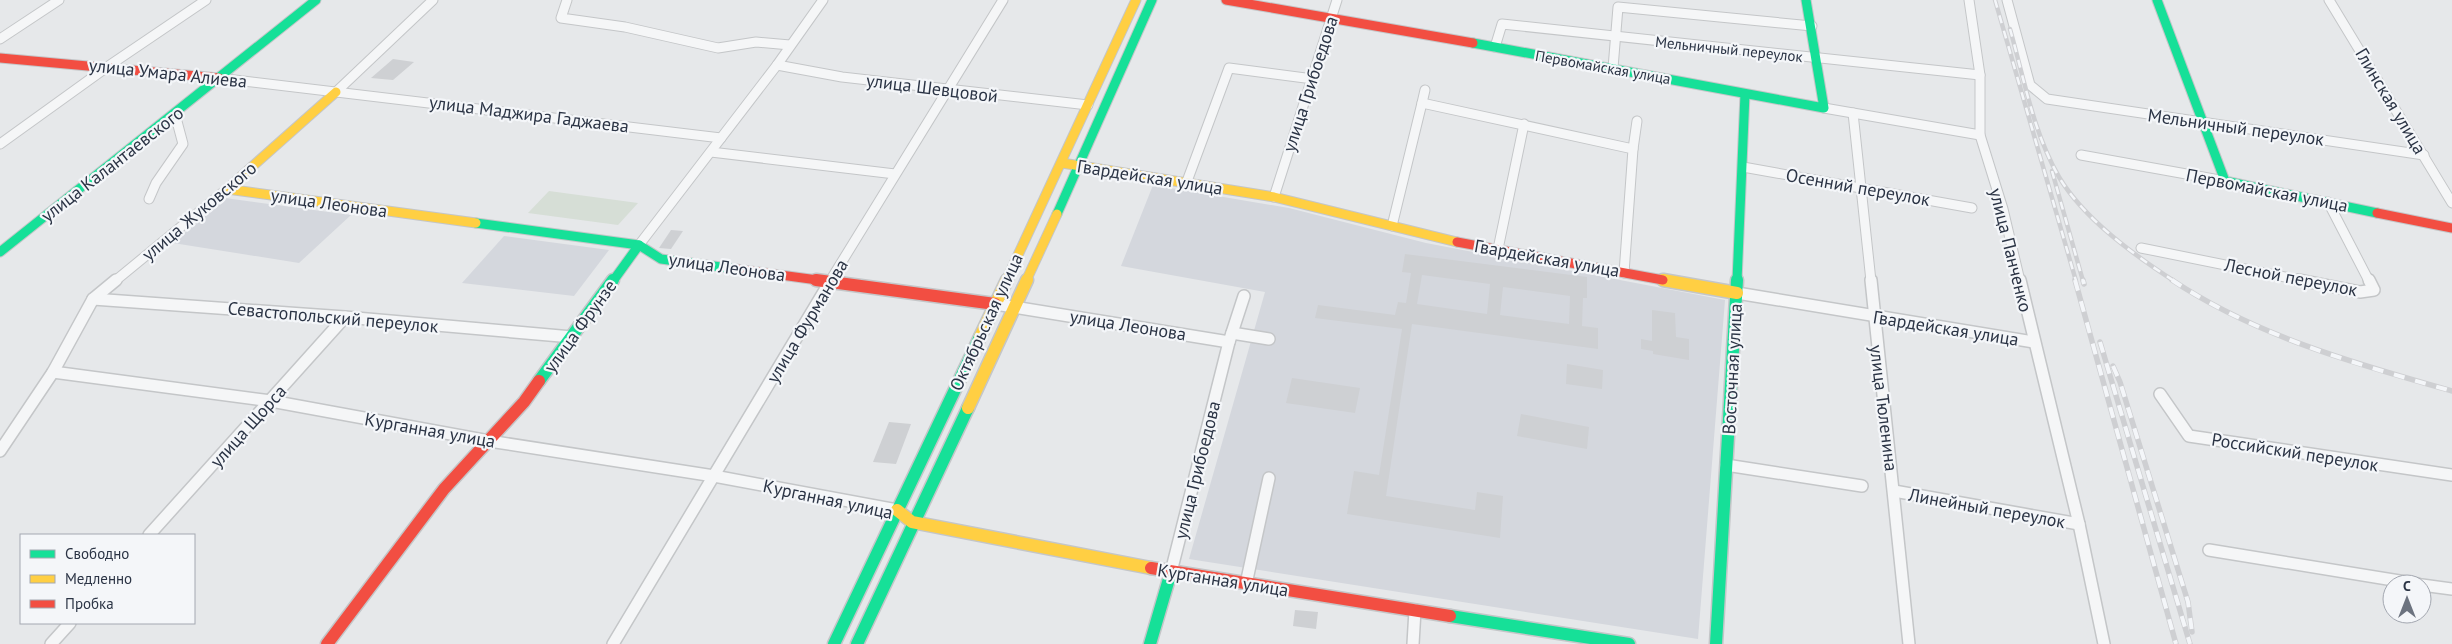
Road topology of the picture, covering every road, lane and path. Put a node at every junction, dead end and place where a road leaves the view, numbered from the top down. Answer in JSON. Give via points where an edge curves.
{"nodes":[{"id":1,"x":59,"y":0,"type":"edge"},
{"id":2,"x":206,"y":0,"type":"edge"},
{"id":3,"x":316,"y":0,"type":"edge"},
{"id":4,"x":433,"y":0,"type":"edge"},
{"id":5,"x":568,"y":0,"type":"edge"},
{"id":6,"x":823,"y":0,"type":"edge"},
{"id":7,"x":1003,"y":0,"type":"edge"},
{"id":8,"x":1136,"y":0,"type":"edge"},
{"id":9,"x":1152,"y":0,"type":"edge"},
{"id":10,"x":1226,"y":0,"type":"edge"},
{"id":11,"x":1337,"y":0,"type":"edge"},
{"id":12,"x":1806,"y":0,"type":"edge"},
{"id":13,"x":1969,"y":0,"type":"edge"},
{"id":14,"x":2007,"y":0,"type":"edge"},
{"id":15,"x":2157,"y":0,"type":"edge"},
{"id":16,"x":2329,"y":0,"type":"edge"},
{"id":17,"x":1331,"y":18,"type":"junction"},
{"id":18,"x":1812,"y":26,"type":"junction"},
{"id":19,"x":1616,"y":36,"type":"junction"},
{"id":20,"x":0,"y":39,"type":"edge"},
{"id":21,"x":790,"y":45,"type":"junction"},
{"id":22,"x":1495,"y":47,"type":"junction"},
{"id":23,"x":0,"y":58,"type":"edge"},
{"id":24,"x":1817,"y":58,"type":"junction"},
{"id":25,"x":777,"y":65,"type":"junction"},
{"id":26,"x":107,"y":66,"type":"junction"},
{"id":27,"x":1613,"y":68,"type":"junction"},
{"id":28,"x":1980,"y":75,"type":"junction"},
{"id":29,"x":219,"y":78,"type":"junction"},
{"id":30,"x":1313,"y":79,"type":"junction"},
{"id":31,"x":946,"y":89,"type":"junction"},
{"id":32,"x":1425,"y":90,"type":"dead end"},
{"id":33,"x":336,"y":92,"type":"junction"},
{"id":34,"x":1745,"y":94,"type":"junction"},
{"id":35,"x":1422,"y":103,"type":"junction"},
{"id":36,"x":1088,"y":105,"type":"junction"},
{"id":37,"x":1824,"y":108,"type":"junction"},
{"id":38,"x":1853,"y":113,"type":"junction"},
{"id":39,"x":175,"y":114,"type":"junction"},
{"id":40,"x":1637,"y":121,"type":"dead end"},
{"id":41,"x":2203,"y":122,"type":"junction"},
{"id":42,"x":1524,"y":124,"type":"junction"},
{"id":43,"x":1980,"y":135,"type":"junction"},
{"id":44,"x":721,"y":138,"type":"junction"},
{"id":45,"x":0,"y":144,"type":"edge"},
{"id":46,"x":1633,"y":149,"type":"junction"},
{"id":47,"x":711,"y":152,"type":"junction"},
{"id":48,"x":2081,"y":155,"type":"dead end"},
{"id":49,"x":2424,"y":155,"type":"junction"},
{"id":50,"x":1062,"y":164,"type":"junction"},
{"id":51,"x":1079,"y":166,"type":"junction"},
{"id":52,"x":1743,"y":167,"type":"junction"},
{"id":53,"x":895,"y":174,"type":"junction"},
{"id":54,"x":2225,"y":181,"type":"junction"},
{"id":55,"x":1186,"y":184,"type":"junction"},
{"id":56,"x":1862,"y":187,"type":"junction"},
{"id":57,"x":227,"y":189,"type":"junction"},
{"id":58,"x":1274,"y":196,"type":"junction"},
{"id":59,"x":149,"y":199,"type":"dead end"},
{"id":60,"x":2328,"y":202,"type":"junction"},
{"id":61,"x":2452,"y":204,"type":"edge"},
{"id":62,"x":1972,"y":208,"type":"dead end"},
{"id":63,"x":1392,"y":226,"type":"junction"},
{"id":64,"x":2452,"y":228,"type":"edge"},
{"id":65,"x":639,"y":245,"type":"junction"},
{"id":66,"x":2141,"y":248,"type":"dead end"},
{"id":67,"x":1498,"y":249,"type":"junction"},
{"id":68,"x":0,"y":252,"type":"edge"},
{"id":69,"x":1624,"y":273,"type":"junction"},
{"id":70,"x":830,"y":281,"type":"junction"},
{"id":71,"x":1737,"y":293,"type":"junction"},
{"id":72,"x":1244,"y":296,"type":"dead end"},
{"id":73,"x":93,"y":299,"type":"junction"},
{"id":74,"x":995,"y":304,"type":"junction"},
{"id":75,"x":1014,"y":307,"type":"junction"},
{"id":76,"x":345,"y":317,"type":"junction"},
{"id":77,"x":1873,"y":317,"type":"junction"},
{"id":78,"x":572,"y":337,"type":"junction"},
{"id":79,"x":1231,"y":337,"type":"junction"},
{"id":80,"x":1268,"y":339,"type":"dead end"},
{"id":81,"x":2034,"y":342,"type":"junction"},
{"id":82,"x":53,"y":372,"type":"junction"},
{"id":83,"x":2160,"y":394,"type":"dead end"},
{"id":84,"x":271,"y":401,"type":"junction"},
{"id":85,"x":489,"y":441,"type":"junction"},
{"id":86,"x":0,"y":451,"type":"edge"},
{"id":87,"x":1726,"y":465,"type":"junction"},
{"id":88,"x":714,"y":476,"type":"junction"},
{"id":89,"x":2452,"y":476,"type":"edge"},
{"id":90,"x":1269,"y":478,"type":"dead end"},
{"id":91,"x":1862,"y":486,"type":"dead end"},
{"id":92,"x":1894,"y":491,"type":"junction"},
{"id":93,"x":897,"y":510,"type":"junction"},
{"id":94,"x":912,"y":522,"type":"junction"},
{"id":95,"x":2078,"y":524,"type":"junction"},
{"id":96,"x":150,"y":534,"type":"edge"},
{"id":97,"x":2209,"y":550,"type":"dead end"},
{"id":98,"x":1171,"y":572,"type":"junction"},
{"id":99,"x":2382,"y":578,"type":"edge"},
{"id":100,"x":1246,"y":584,"type":"junction"},
{"id":101,"x":2432,"y":586,"type":"edge"},
{"id":102,"x":2452,"y":589,"type":"edge"},
{"id":103,"x":1415,"y":610,"type":"junction"},
{"id":104,"x":69,"y":624,"type":"edge"},
{"id":105,"x":51,"y":644,"type":"edge"},
{"id":106,"x":327,"y":644,"type":"edge"},
{"id":107,"x":613,"y":644,"type":"edge"},
{"id":108,"x":834,"y":644,"type":"edge"},
{"id":109,"x":857,"y":644,"type":"edge"},
{"id":110,"x":1150,"y":644,"type":"edge"},
{"id":111,"x":1412,"y":644,"type":"edge"},
{"id":112,"x":1629,"y":644,"type":"edge"},
{"id":113,"x":1716,"y":644,"type":"edge"},
{"id":114,"x":1909,"y":644,"type":"edge"},
{"id":115,"x":2104,"y":644,"type":"edge"}],
"edges":[{"from":1,"to":20,"type":"street"},
{"from":2,"to":26,"type":"street"},
{"from":3,"to":29,"type":"street","name":"улица Калантаевского"},
{"from":4,"to":33,"type":"street","name":"улица Жуковского"},
{"from":5,"to":21,"type":"street","via":[[562,18],[574,21],[625,27],[718,48],[756,42]]},
{"from":6,"to":21,"type":"street","name":"улица Фрунзе"},
{"from":7,"to":31,"type":"street","name":"улица Фурманова"},
{"from":8,"to":36,"type":"street","name":"Октябрьская улица"},
{"from":9,"to":51,"type":"street","name":"Октябрьская улица"},
{"from":10,"to":17,"type":"street","name":"Первомайская улица"},
{"from":11,"to":17,"type":"street","name":"улица Грибоедова"},
{"from":12,"to":18,"type":"street"},
{"from":13,"to":28,"type":"street","name":"улица Панченко"},
{"from":14,"to":41,"type":"street","name":"Мельничный переулок","via":[[2030,85],[2039,94],[2048,99]]},
{"from":15,"to":41,"type":"street"},
{"from":16,"to":49,"type":"street","name":"Глинская улица"},
{"from":17,"to":22,"type":"street","name":"Первомайская улица"},
{"from":17,"to":30,"type":"street","name":"улица Грибоедова"},
{"from":18,"to":19,"type":"street","via":[[1618,7]]},
{"from":18,"to":24,"type":"street"},
{"from":19,"to":22,"type":"street","name":"Мельничный переулок","via":[[1502,24]]},
{"from":19,"to":24,"type":"street","name":"Мельничный переулок"},
{"from":19,"to":27,"type":"street"},
{"from":21,"to":25,"type":"street","name":"улица Фрунзе"},
{"from":22,"to":27,"type":"street","name":"Первомайская улица"},
{"from":23,"to":26,"type":"street","name":"улица Умара Алиева"},
{"from":24,"to":28,"type":"street","name":"Мельничный переулок"},
{"from":24,"to":37,"type":"street"},
{"from":25,"to":31,"type":"street","name":"улица Шевцовой","via":[[842,77]]},
{"from":25,"to":44,"type":"street","name":"улица Фрунзе"},
{"from":26,"to":29,"type":"street","name":"улица Умара Алиева"},
{"from":26,"to":45,"type":"street"},
{"from":27,"to":34,"type":"street","name":"Первомайская улица"},
{"from":28,"to":43,"type":"street","name":"улица Панченко"},
{"from":29,"to":33,"type":"street","name":"улица Умара Алиева"},
{"from":29,"to":39,"type":"street","name":"улица Калантаевского"},
{"from":30,"to":55,"type":"street","via":[[1229,68]]},
{"from":30,"to":58,"type":"street","name":"улица Грибоедова"},
{"from":31,"to":36,"type":"street","name":"улица Шевцовой"},
{"from":31,"to":53,"type":"street","name":"улица Фурманова"},
{"from":32,"to":35,"type":"street"},
{"from":33,"to":44,"type":"street","name":"улица Маджира Гаджаева"},
{"from":33,"to":57,"type":"street","name":"улица Жуковского"},
{"from":34,"to":37,"type":"street","name":"Первомайская улица"},
{"from":34,"to":52,"type":"street","name":"Восточная улица"},
{"from":35,"to":42,"type":"street"},
{"from":35,"to":63,"type":"street"},
{"from":36,"to":50,"type":"street","name":"Октябрьская улица"},
{"from":37,"to":38,"type":"street","name":"Первомайская улица"},
{"from":38,"to":43,"type":"street","name":"Первомайская улица"},
{"from":38,"to":56,"type":"street","name":"улица Тюленина"},
{"from":39,"to":59,"type":"street","via":[[183,144]]},
{"from":39,"to":68,"type":"street","name":"улица Калантаевского"},
{"from":40,"to":46,"type":"street"},
{"from":41,"to":49,"type":"street","name":"Мельничный переулок"},
{"from":41,"to":54,"type":"street"},
{"from":42,"to":46,"type":"street"},
{"from":42,"to":67,"type":"street"},
{"from":43,"to":81,"type":"street","name":"улица Панченко"},
{"from":44,"to":47,"type":"street","name":"улица Фрунзе"},
{"from":46,"to":69,"type":"street"},
{"from":47,"to":53,"type":"street"},
{"from":47,"to":65,"type":"street","name":"улица Фрунзе"},
{"from":48,"to":54,"type":"street","name":"Первомайская улица"},
{"from":49,"to":61,"type":"street","name":"Глинская улица"},
{"from":50,"to":51,"type":"street","name":"Гвардейская улица"},
{"from":50,"to":74,"type":"street","name":"Октябрьская улица"},
{"from":51,"to":55,"type":"street","name":"Гвардейская улица"},
{"from":51,"to":75,"type":"street","name":"Октябрьская улица"},
{"from":52,"to":56,"type":"street","name":"Осенний переулок"},
{"from":52,"to":71,"type":"street","name":"Восточная улица"},
{"from":53,"to":70,"type":"street","name":"улица Фурманова"},
{"from":54,"to":60,"type":"street","name":"Первомайская улица"},
{"from":55,"to":58,"type":"street","name":"Гвардейская улица"},
{"from":56,"to":62,"type":"street","name":"Осенний переулок"},
{"from":56,"to":77,"type":"street","name":"улица Тюленина"},
{"from":57,"to":65,"type":"street","name":"улица Леонова"},
{"from":57,"to":73,"type":"street","name":"улица Жуковского"},
{"from":58,"to":63,"type":"street","name":"Гвардейская улица"},
{"from":60,"to":64,"type":"street","name":"Первомайская улица"},
{"from":60,"to":66,"type":"street","name":"Лесной переулок","via":[[2374,290],[2360,292]]},
{"from":63,"to":67,"type":"street","name":"Гвардейская улица"},
{"from":65,"to":70,"type":"street","name":"улица Леонова","via":[[661,259]]},
{"from":65,"to":78,"type":"street","name":"улица Фрунзе"},
{"from":67,"to":69,"type":"street","name":"Гвардейская улица"},
{"from":69,"to":71,"type":"street","name":"Гвардейская улица"},
{"from":70,"to":74,"type":"street","name":"улица Леонова"},
{"from":70,"to":88,"type":"street","name":"улица Фурманова"},
{"from":71,"to":77,"type":"street","name":"Гвардейская улица"},
{"from":71,"to":87,"type":"street","name":"Восточная улица"},
{"from":72,"to":79,"type":"street","name":"улица Грибоедова"},
{"from":73,"to":76,"type":"street","name":"Севастопольский переулок"},
{"from":73,"to":82,"type":"street","name":"улица Жуковского"},
{"from":74,"to":75,"type":"street","name":"улица Леонова"},
{"from":74,"to":93,"type":"street","name":"Октябрьская улица"},
{"from":75,"to":79,"type":"street","name":"улица Леонова"},
{"from":75,"to":94,"type":"street","name":"Октябрьская улица"},
{"from":76,"to":78,"type":"street","name":"Севастопольский переулок"},
{"from":76,"to":84,"type":"street","name":"улица Щорса"},
{"from":77,"to":81,"type":"street","name":"Гвардейская улица"},
{"from":77,"to":92,"type":"street","name":"улица Тюленина"},
{"from":78,"to":85,"type":"street","name":"улица Фрунзе","via":[[524,402]]},
{"from":79,"to":80,"type":"street","name":"улица Леонова"},
{"from":79,"to":98,"type":"street","name":"улица Грибоедова"},
{"from":81,"to":95,"type":"street","name":"улица Панченко"},
{"from":82,"to":84,"type":"street","name":"Курганная улица"},
{"from":82,"to":86,"type":"street","name":"улица Жуковского"},
{"from":83,"to":89,"type":"street","name":"Российский переулок","via":[[2189,436]]},
{"from":84,"to":85,"type":"street","name":"Курганная улица"},
{"from":84,"to":96,"type":"street","name":"улица Щорса"},
{"from":85,"to":88,"type":"street","name":"Курганная улица"},
{"from":85,"to":106,"type":"street","name":"улица Фрунзе","via":[[444,489]]},
{"from":87,"to":91,"type":"street"},
{"from":87,"to":113,"type":"street","name":"Восточная улица"},
{"from":88,"to":93,"type":"street","name":"Курганная улица"},
{"from":88,"to":107,"type":"street","name":"улица Фурманова"},
{"from":90,"to":100,"type":"street"},
{"from":92,"to":95,"type":"street","name":"Линейный переулок"},
{"from":92,"to":114,"type":"street","name":"улица Тюленина"},
{"from":93,"to":94,"type":"street","name":"Курганная улица"},
{"from":93,"to":108,"type":"street","name":"Октябрьская улица"},
{"from":94,"to":98,"type":"street","name":"Курганная улица"},
{"from":94,"to":109,"type":"street","name":"Октябрьская улица"},
{"from":95,"to":115,"type":"street","name":"улица Панченко"},
{"from":97,"to":99,"type":"street"},
{"from":98,"to":100,"type":"street","name":"Курганная улица"},
{"from":98,"to":110,"type":"street","name":"улица Грибоедова"},
{"from":100,"to":103,"type":"street","name":"Курганная улица"},
{"from":101,"to":102,"type":"street"},
{"from":103,"to":111,"type":"street"},
{"from":103,"to":112,"type":"street","name":"Курганная улица"},
{"from":104,"to":105,"type":"street"}]}
